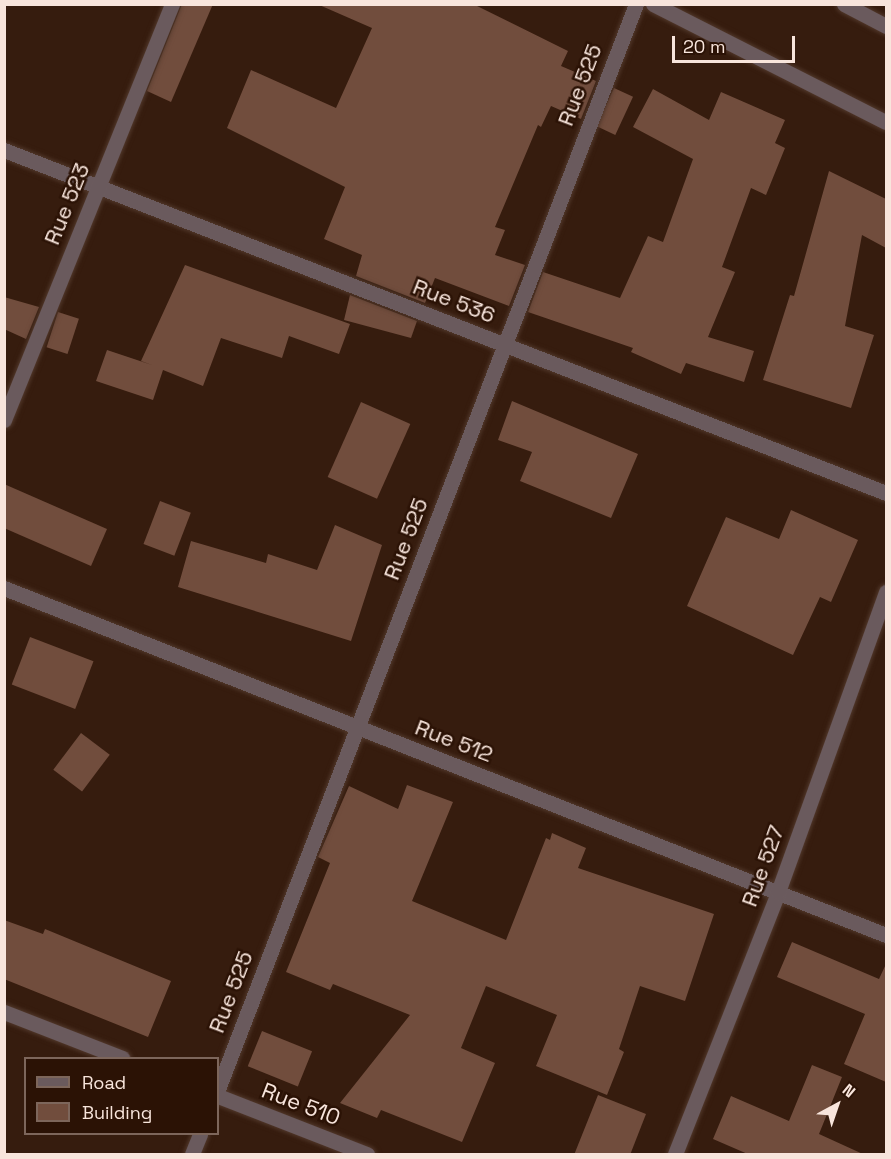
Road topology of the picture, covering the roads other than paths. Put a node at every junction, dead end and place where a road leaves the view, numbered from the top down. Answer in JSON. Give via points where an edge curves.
{"nodes":[{"id":1,"x":172,"y":4,"type":"edge"},
{"id":2,"x":636,"y":4,"type":"edge"},
{"id":3,"x":653,"y":4,"type":"edge"},
{"id":4,"x":844,"y":4,"type":"edge"},
{"id":5,"x":886,"y":26,"type":"edge"},
{"id":6,"x":886,"y":122,"type":"edge"},
{"id":7,"x":4,"y":150,"type":"edge"},
{"id":8,"x":99,"y":187,"type":"junction"},
{"id":9,"x":504,"y":344,"type":"junction"},
{"id":10,"x":4,"y":420,"type":"edge"},
{"id":11,"x":886,"y":493,"type":"edge"},
{"id":12,"x":4,"y":588,"type":"edge"},
{"id":13,"x":886,"y":592,"type":"edge"},
{"id":14,"x":358,"y":727,"type":"junction"},
{"id":15,"x":778,"y":892,"type":"junction"},
{"id":16,"x":886,"y":935,"type":"edge"},
{"id":17,"x":4,"y":1012,"type":"edge"},
{"id":18,"x":117,"y":1057,"type":"edge"},
{"id":19,"x":219,"y":1086,"type":"edge"},
{"id":20,"x":219,"y":1096,"type":"edge"},
{"id":21,"x":200,"y":1135,"type":"edge"},
{"id":22,"x":192,"y":1155,"type":"edge"},
{"id":23,"x":367,"y":1155,"type":"edge"},
{"id":24,"x":675,"y":1155,"type":"edge"}],
"edges":[{"from":1,"to":8,"type":"street","name":"Rue 523"},
{"from":2,"to":9,"type":"street","name":"Rue 525"},
{"from":3,"to":6,"type":"street"},
{"from":4,"to":5,"type":"street"},
{"from":7,"to":8,"type":"street","name":"Rue 536"},
{"from":8,"to":9,"type":"street","name":"Rue 536"},
{"from":8,"to":10,"type":"street","name":"Rue 523"},
{"from":9,"to":11,"type":"street","name":"Rue 536"},
{"from":9,"to":14,"type":"street","name":"Rue 525"},
{"from":12,"to":14,"type":"street","name":"Rue 512"},
{"from":13,"to":15,"type":"street","name":"Rue 527"},
{"from":14,"to":15,"type":"street","name":"Rue 512"},
{"from":14,"to":19,"type":"street","name":"Rue 525"},
{"from":15,"to":16,"type":"street","name":"Rue 512"},
{"from":15,"to":24,"type":"street","name":"Rue 527"},
{"from":17,"to":18,"type":"street"},
{"from":20,"to":23,"type":"street","name":"Rue 510"},
{"from":21,"to":22,"type":"street"}]}
